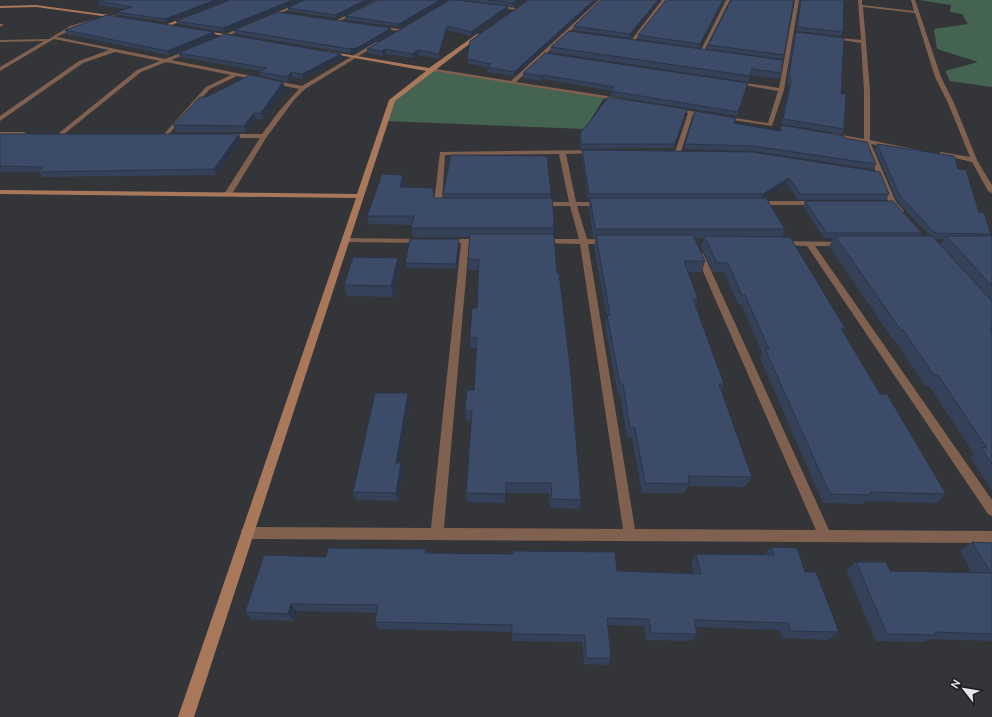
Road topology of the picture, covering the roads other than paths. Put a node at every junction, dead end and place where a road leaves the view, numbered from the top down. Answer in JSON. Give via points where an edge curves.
{"nodes":[{"id":1,"x":309,"y":0,"type":"edge"},
{"id":2,"x":380,"y":0,"type":"edge"},
{"id":3,"x":600,"y":0,"type":"edge"},
{"id":4,"x":664,"y":0,"type":"edge"},
{"id":5,"x":728,"y":0,"type":"edge"},
{"id":6,"x":797,"y":0,"type":"edge"},
{"id":7,"x":913,"y":0,"type":"edge"},
{"id":8,"x":860,"y":3,"type":"edge"},
{"id":9,"x":522,"y":4,"type":"edge"},
{"id":10,"x":487,"y":6,"type":"edge"},
{"id":11,"x":0,"y":7,"type":"edge"},
{"id":12,"x":516,"y":9,"type":"junction"},
{"id":13,"x":916,"y":12,"type":"junction"},
{"id":14,"x":278,"y":13,"type":"junction"},
{"id":15,"x":510,"y":13,"type":"edge"},
{"id":16,"x":194,"y":15,"type":"edge"},
{"id":17,"x":293,"y":15,"type":"edge"},
{"id":18,"x":107,"y":16,"type":"junction"},
{"id":19,"x":122,"y":18,"type":"edge"},
{"id":20,"x":265,"y":18,"type":"edge"},
{"id":21,"x":330,"y":20,"type":"edge"},
{"id":22,"x":337,"y":21,"type":"junction"},
{"id":23,"x":345,"y":22,"type":"edge"},
{"id":24,"x":159,"y":24,"type":"edge"},
{"id":25,"x":252,"y":24,"type":"edge"},
{"id":26,"x":167,"y":25,"type":"junction"},
{"id":27,"x":405,"y":26,"type":"edge"},
{"id":28,"x":376,"y":27,"type":"edge"},
{"id":29,"x":181,"y":28,"type":"edge"},
{"id":30,"x":196,"y":30,"type":"edge"},
{"id":31,"x":399,"y":30,"type":"junction"},
{"id":32,"x":485,"y":31,"type":"edge"},
{"id":33,"x":566,"y":32,"type":"junction"},
{"id":34,"x":792,"y":33,"type":"junction"},
{"id":35,"x":393,"y":34,"type":"edge"},
{"id":36,"x":573,"y":34,"type":"edge"},
{"id":37,"x":799,"y":34,"type":"edge"},
{"id":38,"x":226,"y":35,"type":"junction"},
{"id":39,"x":827,"y":37,"type":"edge"},
{"id":40,"x":241,"y":38,"type":"edge"},
{"id":41,"x":386,"y":38,"type":"edge"},
{"id":42,"x":51,"y":39,"type":"junction"},
{"id":43,"x":624,"y":40,"type":"edge"},
{"id":44,"x":0,"y":41,"type":"edge"},
{"id":45,"x":213,"y":41,"type":"edge"},
{"id":46,"x":631,"y":42,"type":"junction"},
{"id":47,"x":863,"y":42,"type":"junction"},
{"id":48,"x":639,"y":43,"type":"edge"},
{"id":49,"x":200,"y":46,"type":"edge"},
{"id":50,"x":115,"y":50,"type":"junction"},
{"id":51,"x":694,"y":50,"type":"edge"},
{"id":52,"x":702,"y":51,"type":"junction"},
{"id":53,"x":325,"y":52,"type":"edge"},
{"id":54,"x":710,"y":52,"type":"edge"},
{"id":55,"x":542,"y":54,"type":"junction"},
{"id":56,"x":550,"y":56,"type":"edge"},
{"id":57,"x":355,"y":57,"type":"junction"},
{"id":58,"x":167,"y":60,"type":"junction"},
{"id":59,"x":778,"y":62,"type":"edge"},
{"id":60,"x":785,"y":63,"type":"junction"},
{"id":61,"x":0,"y":69,"type":"edge"},
{"id":62,"x":430,"y":70,"type":"junction"},
{"id":63,"x":237,"y":74,"type":"junction"},
{"id":64,"x":727,"y":82,"type":"edge"},
{"id":65,"x":512,"y":83,"type":"junction"},
{"id":66,"x":303,"y":88,"type":"junction"},
{"id":67,"x":781,"y":90,"type":"junction"},
{"id":68,"x":626,"y":101,"type":"edge"},
{"id":69,"x":669,"y":108,"type":"edge"},
{"id":70,"x":691,"y":112,"type":"junction"},
{"id":71,"x":0,"y":119,"type":"edge"},
{"id":72,"x":770,"y":125,"type":"junction"},
{"id":73,"x":778,"y":126,"type":"dead end"},
{"id":74,"x":0,"y":134,"type":"edge"},
{"id":75,"x":31,"y":134,"type":"edge"},
{"id":76,"x":54,"y":134,"type":"edge"},
{"id":77,"x":61,"y":134,"type":"junction"},
{"id":78,"x":69,"y":134,"type":"edge"},
{"id":79,"x":822,"y":134,"type":"edge"},
{"id":80,"x":158,"y":135,"type":"edge"},
{"id":81,"x":166,"y":135,"type":"junction"},
{"id":82,"x":173,"y":135,"type":"edge"},
{"id":83,"x":219,"y":136,"type":"edge"},
{"id":84,"x":265,"y":136,"type":"junction"},
{"id":85,"x":867,"y":142,"type":"junction"},
{"id":86,"x":921,"y":151,"type":"edge"},
{"id":87,"x":562,"y":152,"type":"junction"},
{"id":88,"x":600,"y":152,"type":"edge"},
{"id":89,"x":678,"y":152,"type":"edge"},
{"id":90,"x":936,"y":154,"type":"edge"},
{"id":91,"x":974,"y":160,"type":"junction"},
{"id":92,"x":992,"y":191,"type":"edge"},
{"id":93,"x":0,"y":192,"type":"edge"},
{"id":94,"x":228,"y":194,"type":"junction"},
{"id":95,"x":359,"y":196,"type":"junction"},
{"id":96,"x":454,"y":203,"type":"edge"},
{"id":97,"x":749,"y":203,"type":"edge"},
{"id":98,"x":829,"y":203,"type":"edge"},
{"id":99,"x":885,"y":203,"type":"edge"},
{"id":100,"x":893,"y":203,"type":"junction"},
{"id":101,"x":533,"y":204,"type":"edge"},
{"id":102,"x":573,"y":204,"type":"junction"},
{"id":103,"x":613,"y":204,"type":"edge"},
{"id":104,"x":903,"y":215,"type":"edge"},
{"id":105,"x":345,"y":240,"type":"junction"},
{"id":106,"x":465,"y":241,"type":"junction"},
{"id":107,"x":489,"y":241,"type":"edge"},
{"id":108,"x":528,"y":241,"type":"edge"},
{"id":109,"x":584,"y":242,"type":"junction"},
{"id":110,"x":615,"y":242,"type":"edge"},
{"id":111,"x":694,"y":242,"type":"edge"},
{"id":112,"x":771,"y":243,"type":"edge"},
{"id":113,"x":809,"y":243,"type":"junction"},
{"id":114,"x":854,"y":244,"type":"edge"},
{"id":115,"x":992,"y":510,"type":"edge"},
{"id":116,"x":247,"y":533,"type":"junction"},
{"id":117,"x":437,"y":534,"type":"junction"},
{"id":118,"x":630,"y":535,"type":"junction"},
{"id":119,"x":825,"y":536,"type":"junction"},
{"id":120,"x":992,"y":537,"type":"edge"},
{"id":121,"x":186,"y":717,"type":"edge"}],
"edges":[{"from":1,"to":14,"type":"street"},
{"from":2,"to":22,"type":"street"},
{"from":3,"to":33,"type":"street"},
{"from":4,"to":46,"type":"street"},
{"from":5,"to":52,"type":"street"},
{"from":6,"to":34,"type":"street"},
{"from":7,"to":13,"type":"street"},
{"from":8,"to":13,"type":"street"},
{"from":8,"to":47,"type":"street"},
{"from":9,"to":12,"type":"street"},
{"from":10,"to":12,"type":"street"},
{"from":11,"to":18,"type":"street","via":[[36,6]]},
{"from":12,"to":15,"type":"street"},
{"from":13,"to":91,"type":"street","via":[[938,77]]},
{"from":14,"to":17,"type":"street"},
{"from":14,"to":20,"type":"street"},
{"from":16,"to":26,"type":"street"},
{"from":18,"to":19,"type":"street"},
{"from":18,"to":42,"type":"street","via":[[72,27]]},
{"from":21,"to":22,"type":"street"},
{"from":22,"to":23,"type":"street"},
{"from":24,"to":26,"type":"street"},
{"from":25,"to":38,"type":"street"},
{"from":26,"to":29,"type":"street"},
{"from":27,"to":31,"type":"street"},
{"from":28,"to":31,"type":"street"},
{"from":30,"to":38,"type":"street"},
{"from":31,"to":35,"type":"street"},
{"from":32,"to":62,"type":"street"},
{"from":33,"to":36,"type":"street"},
{"from":33,"to":55,"type":"street"},
{"from":34,"to":37,"type":"street"},
{"from":34,"to":60,"type":"street"},
{"from":38,"to":40,"type":"street"},
{"from":38,"to":45,"type":"street"},
{"from":39,"to":47,"type":"street"},
{"from":41,"to":57,"type":"street"},
{"from":42,"to":44,"type":"street"},
{"from":42,"to":50,"type":"street"},
{"from":42,"to":61,"type":"street"},
{"from":43,"to":46,"type":"street"},
{"from":46,"to":48,"type":"street"},
{"from":47,"to":85,"type":"street","via":[[867,91]]},
{"from":49,"to":58,"type":"street"},
{"from":50,"to":58,"type":"street"},
{"from":50,"to":71,"type":"street","via":[[81,62]]},
{"from":51,"to":52,"type":"street"},
{"from":52,"to":54,"type":"street"},
{"from":53,"to":57,"type":"street"},
{"from":55,"to":56,"type":"street"},
{"from":55,"to":65,"type":"street"},
{"from":57,"to":62,"type":"street"},
{"from":57,"to":66,"type":"street"},
{"from":58,"to":63,"type":"street"},
{"from":58,"to":77,"type":"street","via":[[139,72]]},
{"from":59,"to":60,"type":"street"},
{"from":60,"to":67,"type":"street"},
{"from":62,"to":65,"type":"street"},
{"from":62,"to":95,"type":"street","via":[[392,100]]},
{"from":63,"to":66,"type":"street"},
{"from":63,"to":81,"type":"street","via":[[208,88]]},
{"from":64,"to":67,"type":"street"},
{"from":65,"to":68,"type":"street"},
{"from":66,"to":84,"type":"street"},
{"from":67,"to":72,"type":"street"},
{"from":69,"to":70,"type":"street"},
{"from":70,"to":72,"type":"street"},
{"from":70,"to":89,"type":"street"},
{"from":72,"to":73,"type":"street"},
{"from":74,"to":75,"type":"street"},
{"from":76,"to":77,"type":"street"},
{"from":77,"to":78,"type":"street"},
{"from":79,"to":85,"type":"street"},
{"from":80,"to":81,"type":"street"},
{"from":81,"to":82,"type":"street"},
{"from":83,"to":84,"type":"street"},
{"from":84,"to":94,"type":"street"},
{"from":85,"to":86,"type":"street"},
{"from":85,"to":100,"type":"street","via":[[877,174]]},
{"from":87,"to":88,"type":"street"},
{"from":87,"to":96,"type":"street","via":[[442,153],[438,203]]},
{"from":87,"to":102,"type":"street"},
{"from":90,"to":91,"type":"street"},
{"from":91,"to":92,"type":"street"},
{"from":93,"to":94,"type":"street"},
{"from":94,"to":95,"type":"street"},
{"from":95,"to":105,"type":"street"},
{"from":97,"to":98,"type":"street"},
{"from":99,"to":100,"type":"street"},
{"from":100,"to":104,"type":"street"},
{"from":101,"to":102,"type":"street"},
{"from":102,"to":103,"type":"street"},
{"from":102,"to":109,"type":"street"},
{"from":105,"to":106,"type":"street"},
{"from":105,"to":116,"type":"street"},
{"from":106,"to":107,"type":"street"},
{"from":106,"to":117,"type":"street"},
{"from":108,"to":109,"type":"street"},
{"from":109,"to":110,"type":"street"},
{"from":109,"to":118,"type":"street"},
{"from":111,"to":119,"type":"street"},
{"from":112,"to":113,"type":"street"},
{"from":113,"to":114,"type":"street"},
{"from":113,"to":115,"type":"street"},
{"from":116,"to":117,"type":"street"},
{"from":116,"to":121,"type":"street"},
{"from":117,"to":118,"type":"street"},
{"from":118,"to":119,"type":"street"},
{"from":119,"to":120,"type":"street"}]}
